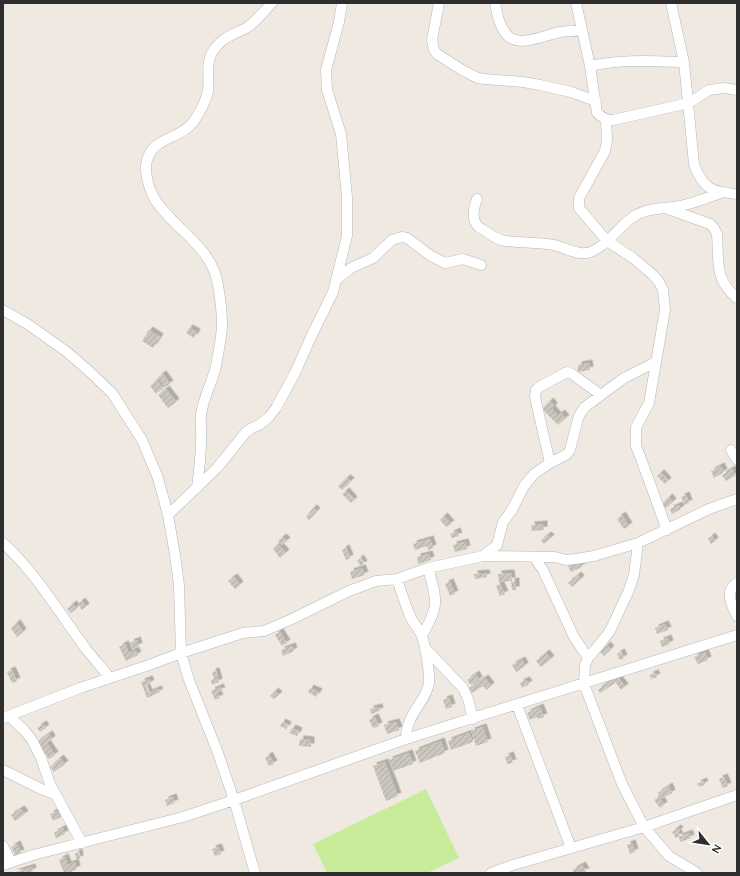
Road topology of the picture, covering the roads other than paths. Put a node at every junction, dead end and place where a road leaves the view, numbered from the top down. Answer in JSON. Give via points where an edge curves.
{"nodes":[{"id":1,"x":272,"y":3,"type":"edge"},
{"id":2,"x":342,"y":3,"type":"edge"},
{"id":3,"x":439,"y":3,"type":"edge"},
{"id":4,"x":495,"y":3,"type":"edge"},
{"id":5,"x":576,"y":3,"type":"edge"},
{"id":6,"x":671,"y":3,"type":"edge"},
{"id":7,"x":582,"y":30,"type":"junction"},
{"id":8,"x":684,"y":62,"type":"junction"},
{"id":9,"x":590,"y":66,"type":"junction"},
{"id":10,"x":737,"y":90,"type":"edge"},
{"id":11,"x":596,"y":101,"type":"junction"},
{"id":12,"x":689,"y":103,"type":"junction"},
{"id":13,"x":606,"y":120,"type":"junction"},
{"id":14,"x":724,"y":192,"type":"junction"},
{"id":15,"x":737,"y":194,"type":"edge"},
{"id":16,"x":478,"y":199,"type":"dead end"},
{"id":17,"x":668,"y":209,"type":"junction"},
{"id":18,"x":607,"y":241,"type":"junction"},
{"id":19,"x":481,"y":265,"type":"dead end"},
{"id":20,"x":337,"y":279,"type":"junction"},
{"id":21,"x":737,"y":298,"type":"edge"},
{"id":22,"x":3,"y":310,"type":"edge"},
{"id":23,"x":656,"y":362,"type":"junction"},
{"id":24,"x":601,"y":395,"type":"junction"},
{"id":25,"x":731,"y":450,"type":"dead end"},
{"id":26,"x":737,"y":460,"type":"edge"},
{"id":27,"x":550,"y":463,"type":"junction"},
{"id":28,"x":196,"y":488,"type":"junction"},
{"id":29,"x":737,"y":499,"type":"edge"},
{"id":30,"x":168,"y":515,"type":"junction"},
{"id":31,"x":667,"y":530,"type":"junction"},
{"id":32,"x":3,"y":542,"type":"edge"},
{"id":33,"x":638,"y":543,"type":"junction"},
{"id":34,"x":483,"y":556,"type":"junction"},
{"id":35,"x":534,"y":557,"type":"junction"},
{"id":36,"x":428,"y":568,"type":"junction"},
{"id":37,"x":397,"y":578,"type":"junction"},
{"id":38,"x":737,"y":584,"type":"edge"},
{"id":39,"x":737,"y":616,"type":"edge"},
{"id":40,"x":422,"y":635,"type":"junction"},
{"id":41,"x":737,"y":635,"type":"edge"},
{"id":42,"x":425,"y":648,"type":"junction"},
{"id":43,"x":181,"y":653,"type":"junction"},
{"id":44,"x":588,"y":658,"type":"junction"},
{"id":45,"x":110,"y":678,"type":"junction"},
{"id":46,"x":584,"y":684,"type":"junction"},
{"id":47,"x":516,"y":705,"type":"junction"},
{"id":48,"x":6,"y":717,"type":"edge"},
{"id":49,"x":473,"y":719,"type":"junction"},
{"id":50,"x":406,"y":739,"type":"junction"},
{"id":51,"x":3,"y":770,"type":"edge"},
{"id":52,"x":55,"y":794,"type":"junction"},
{"id":53,"x":737,"y":795,"type":"edge"},
{"id":54,"x":234,"y":800,"type":"junction"},
{"id":55,"x":644,"y":827,"type":"junction"},
{"id":56,"x":82,"y":843,"type":"junction"},
{"id":57,"x":3,"y":846,"type":"edge"},
{"id":58,"x":571,"y":848,"type":"junction"},
{"id":59,"x":7,"y":863,"type":"edge"},
{"id":60,"x":255,"y":873,"type":"edge"},
{"id":61,"x":491,"y":873,"type":"edge"},
{"id":62,"x":697,"y":873,"type":"edge"}],
"edges":[{"from":1,"to":28,"type":"street","via":[[246,28],[231,34],[215,48],[209,58],[208,90],[198,115],[187,129],[158,143],[147,161],[146,174],[153,195],[199,247],[216,272],[218,284],[222,325],[216,366],[201,415],[200,459]]},
{"from":2,"to":20,"type":"street","via":[[340,22],[326,70],[327,90],[341,134],[347,197],[347,236]]},
{"from":3,"to":11,"type":"street","via":[[432,46],[435,52],[462,70],[484,79],[540,85]]},
{"from":4,"to":7,"type":"street","via":[[501,26],[507,35],[515,40]]},
{"from":5,"to":7,"type":"street"},
{"from":6,"to":8,"type":"street"},
{"from":7,"to":9,"type":"street"},
{"from":8,"to":9,"type":"street","via":[[636,60]]},
{"from":8,"to":12,"type":"street"},
{"from":9,"to":11,"type":"street"},
{"from":10,"to":12,"type":"street","via":[[709,90]]},
{"from":11,"to":13,"type":"street","via":[[597,113]]},
{"from":12,"to":13,"type":"street"},
{"from":12,"to":14,"type":"street","via":[[694,164],[698,175],[707,187]]},
{"from":13,"to":18,"type":"street","via":[[605,151],[579,198],[578,208]]},
{"from":14,"to":15,"type":"street"},
{"from":14,"to":17,"type":"street"},
{"from":16,"to":18,"type":"street","via":[[474,205],[473,218],[477,225],[505,241],[555,245],[586,254]]},
{"from":17,"to":18,"type":"street","via":[[635,215]]},
{"from":17,"to":21,"type":"street","via":[[706,222],[714,228],[717,234],[720,275],[728,290]]},
{"from":18,"to":23,"type":"street","via":[[646,268],[661,286],[665,310]]},
{"from":19,"to":20,"type":"street","via":[[463,260],[445,264],[402,237],[392,240],[373,258],[351,268]]},
{"from":20,"to":28,"type":"street","via":[[295,373],[276,408],[259,425],[246,432],[217,468]]},
{"from":22,"to":30,"type":"street","via":[[67,352],[112,393],[142,440],[158,478]]},
{"from":23,"to":24,"type":"street","via":[[624,378]]},
{"from":23,"to":31,"type":"street","via":[[649,403],[636,427],[636,446]]},
{"from":24,"to":27,"type":"street","via":[[580,414],[570,450]]},
{"from":24,"to":27,"type":"street","via":[[567,372],[536,390],[535,397]]},
{"from":25,"to":26,"type":"street"},
{"from":27,"to":34,"type":"street","via":[[534,474],[524,486],[516,504],[503,522],[497,544]]},
{"from":28,"to":30,"type":"street"},
{"from":29,"to":31,"type":"street","via":[[709,509]]},
{"from":30,"to":43,"type":"street","via":[[179,585]]},
{"from":31,"to":33,"type":"street"},
{"from":32,"to":45,"type":"street","via":[[39,582],[86,650]]},
{"from":33,"to":35,"type":"street","via":[[575,559]]},
{"from":33,"to":44,"type":"street","via":[[634,575],[629,590],[610,631]]},
{"from":34,"to":35,"type":"street"},
{"from":34,"to":36,"type":"street"},
{"from":35,"to":44,"type":"street","via":[[543,570],[574,637]]},
{"from":36,"to":37,"type":"street"},
{"from":36,"to":40,"type":"street","via":[[436,599],[430,622]]},
{"from":37,"to":40,"type":"street","via":[[411,618]]},
{"from":37,"to":43,"type":"street","via":[[376,581],[360,587],[264,631],[243,633]]},
{"from":38,"to":39,"type":"street","via":[[732,586],[730,601]]},
{"from":40,"to":42,"type":"street"},
{"from":41,"to":46,"type":"street"},
{"from":42,"to":49,"type":"street","via":[[463,688]]},
{"from":42,"to":50,"type":"street","via":[[429,683],[408,725]]},
{"from":43,"to":45,"type":"street"},
{"from":43,"to":54,"type":"street"},
{"from":44,"to":46,"type":"street"},
{"from":45,"to":48,"type":"street"},
{"from":46,"to":47,"type":"street"},
{"from":46,"to":55,"type":"street","via":[[622,784]]},
{"from":47,"to":49,"type":"street"},
{"from":47,"to":58,"type":"street"},
{"from":48,"to":52,"type":"street","via":[[24,730],[32,740]]},
{"from":49,"to":50,"type":"street"},
{"from":50,"to":54,"type":"street"},
{"from":51,"to":52,"type":"street"},
{"from":52,"to":56,"type":"street"},
{"from":53,"to":55,"type":"street"},
{"from":54,"to":56,"type":"street","via":[[183,817]]},
{"from":54,"to":60,"type":"street"},
{"from":55,"to":58,"type":"street"},
{"from":55,"to":62,"type":"street","via":[[668,856]]},
{"from":56,"to":59,"type":"street"},
{"from":57,"to":59,"type":"street"},
{"from":58,"to":61,"type":"street"}]}
